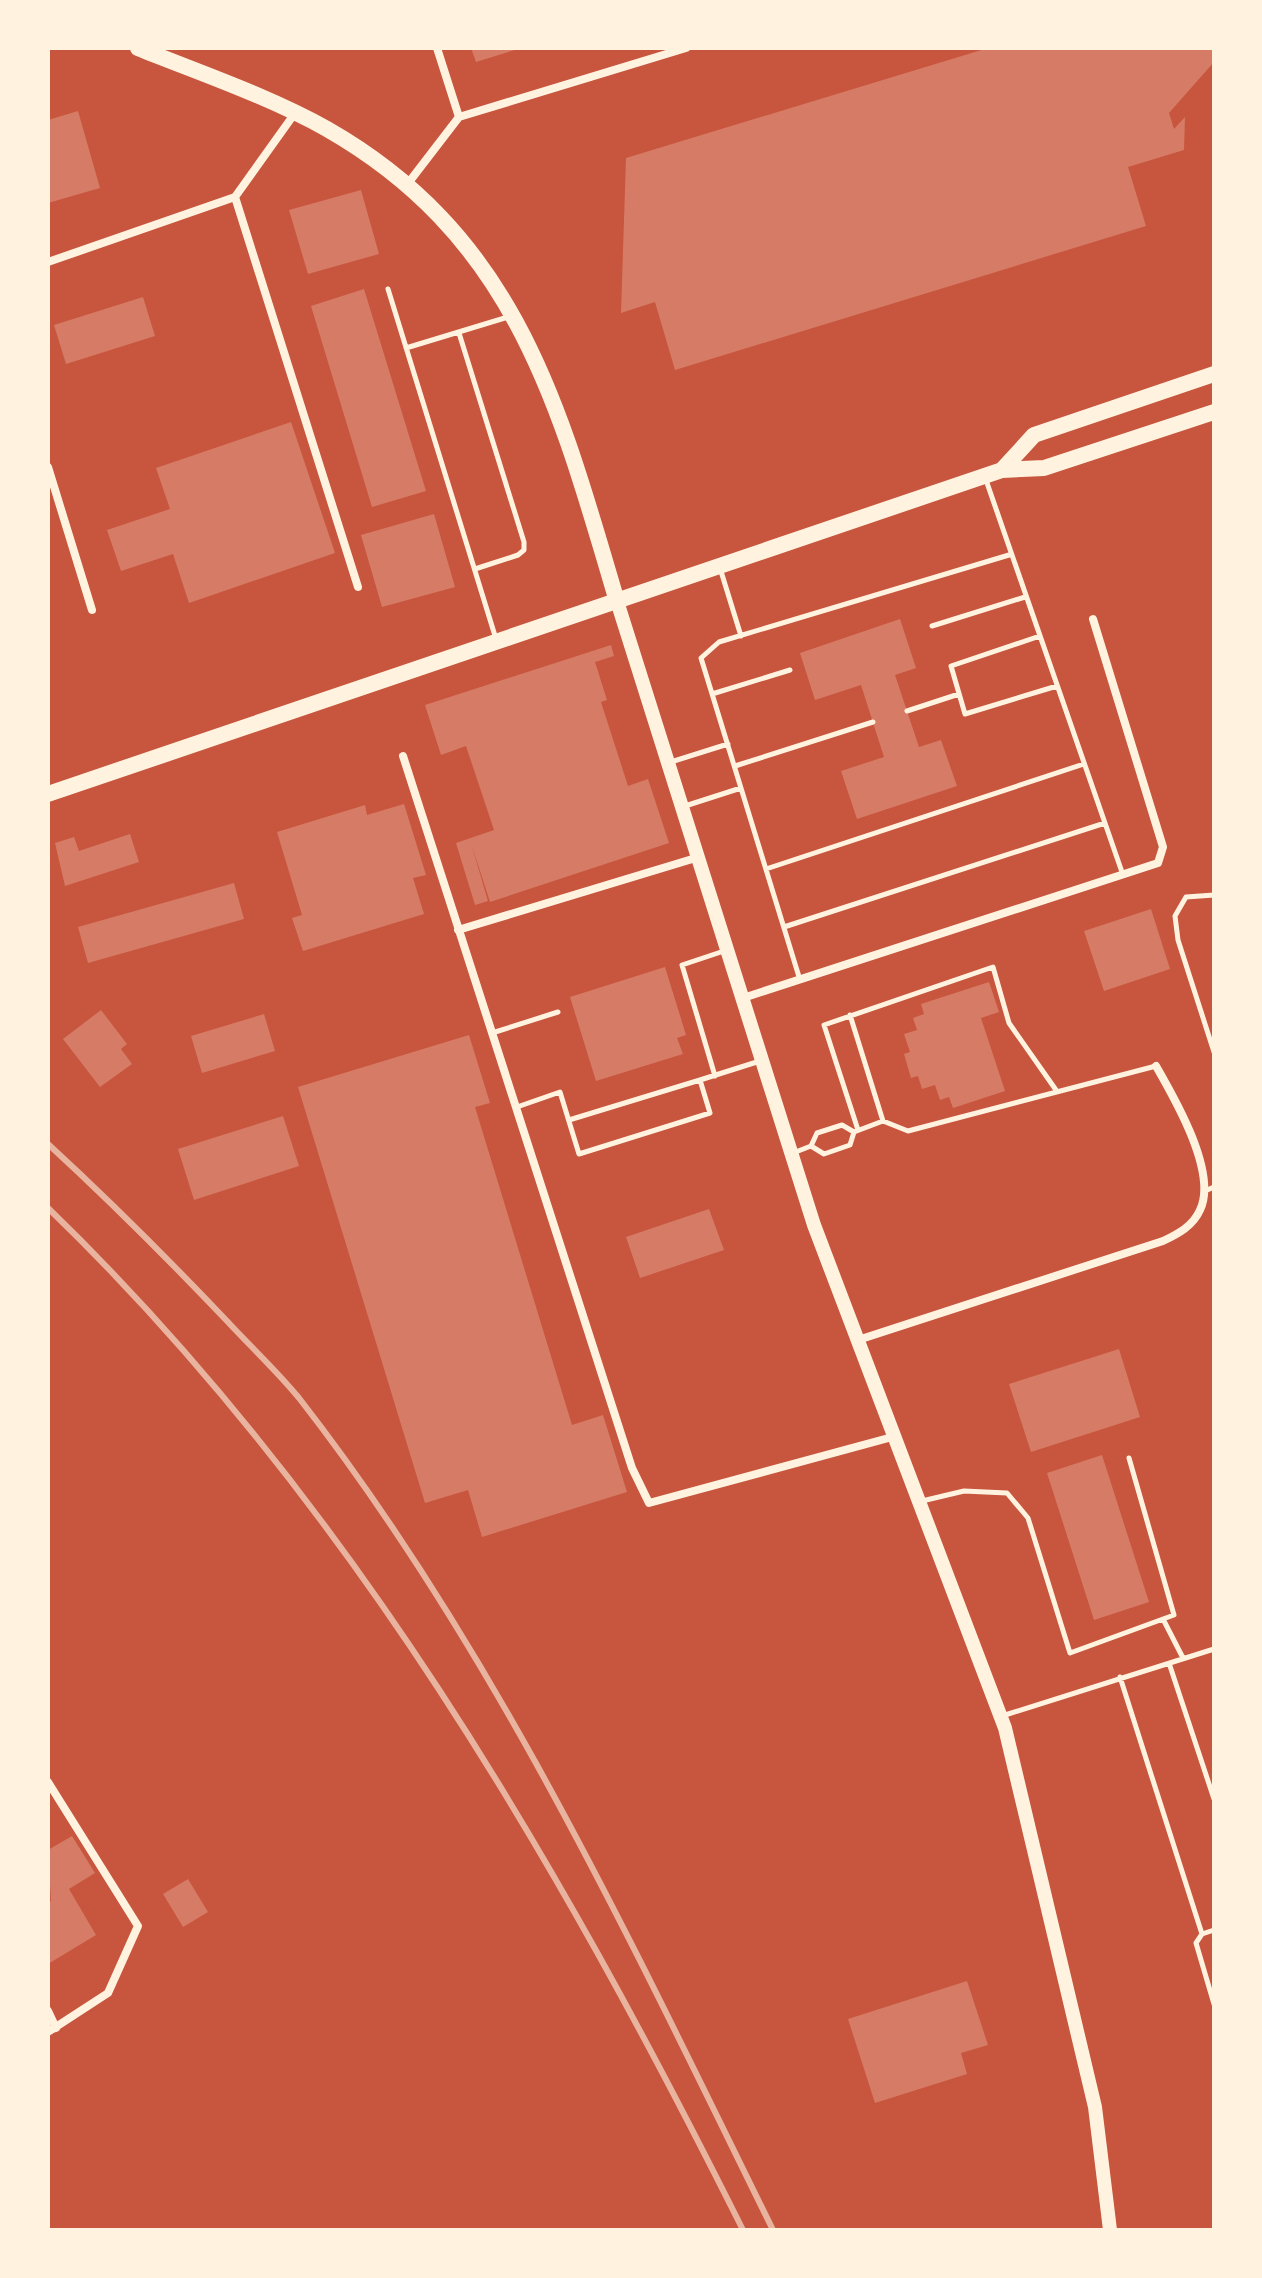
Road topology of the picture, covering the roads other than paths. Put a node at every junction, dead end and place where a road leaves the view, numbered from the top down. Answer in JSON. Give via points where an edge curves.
{"nodes":[{"id":1,"x":138,"y":48,"type":"edge"},
{"id":2,"x":437,"y":48,"type":"edge"},
{"id":3,"x":686,"y":48,"type":"edge"},
{"id":4,"x":296,"y":113,"type":"junction"},
{"id":5,"x":459,"y":117,"type":"junction"},
{"id":6,"x":406,"y":186,"type":"junction"},
{"id":7,"x":235,"y":197,"type":"junction"},
{"id":8,"x":48,"y":262,"type":"edge"},
{"id":9,"x":388,"y":289,"type":"dead end"},
{"id":10,"x":514,"y":314,"type":"junction"},
{"id":11,"x":459,"y":333,"type":"junction"},
{"id":12,"x":406,"y":348,"type":"junction"},
{"id":13,"x":1214,"y":374,"type":"edge"},
{"id":14,"x":1214,"y":412,"type":"edge"},
{"id":15,"x":48,"y":467,"type":"edge"},
{"id":16,"x":1002,"y":470,"type":"junction"},
{"id":17,"x":984,"y":476,"type":"junction"},
{"id":18,"x":1009,"y":555,"type":"junction"},
{"id":19,"x":719,"y":564,"type":"junction"},
{"id":20,"x":475,"y":569,"type":"junction"},
{"id":21,"x":358,"y":587,"type":"dead end"},
{"id":22,"x":1025,"y":597,"type":"junction"},
{"id":23,"x":616,"y":598,"type":"junction"},
{"id":24,"x":92,"y":610,"type":"dead end"},
{"id":25,"x":1093,"y":619,"type":"dead end"},
{"id":26,"x":932,"y":626,"type":"dead end"},
{"id":27,"x":741,"y":636,"type":"junction"},
{"id":28,"x":1040,"y":636,"type":"junction"},
{"id":29,"x":496,"y":640,"type":"junction"},
{"id":30,"x":790,"y":670,"type":"dead end"},
{"id":31,"x":1057,"y":686,"type":"junction"},
{"id":32,"x":712,"y":694,"type":"junction"},
{"id":33,"x":959,"y":694,"type":"junction"},
{"id":34,"x":907,"y":711,"type":"dead end"},
{"id":35,"x":873,"y":722,"type":"dead end"},
{"id":36,"x":728,"y":744,"type":"junction"},
{"id":37,"x":403,"y":756,"type":"dead end"},
{"id":38,"x":669,"y":762,"type":"junction"},
{"id":39,"x":1084,"y":763,"type":"junction"},
{"id":40,"x":735,"y":766,"type":"junction"},
{"id":41,"x":741,"y":788,"type":"junction"},
{"id":42,"x":48,"y":794,"type":"edge"},
{"id":43,"x":683,"y":806,"type":"junction"},
{"id":44,"x":1105,"y":823,"type":"junction"},
{"id":45,"x":699,"y":857,"type":"junction"},
{"id":46,"x":766,"y":869,"type":"junction"},
{"id":47,"x":1123,"y":876,"type":"junction"},
{"id":48,"x":1214,"y":895,"type":"edge"},
{"id":49,"x":784,"y":927,"type":"junction"},
{"id":50,"x":458,"y":930,"type":"junction"},
{"id":51,"x":727,"y":950,"type":"junction"},
{"id":52,"x":800,"y":980,"type":"junction"},
{"id":53,"x":743,"y":998,"type":"junction"},
{"id":54,"x":558,"y":1012,"type":"dead end"},
{"id":55,"x":850,"y":1015,"type":"junction"},
{"id":56,"x":491,"y":1033,"type":"junction"},
{"id":57,"x":1214,"y":1052,"type":"edge"},
{"id":58,"x":762,"y":1061,"type":"junction"},
{"id":59,"x":1156,"y":1066,"type":"joint"},
{"id":60,"x":715,"y":1076,"type":"junction"},
{"id":61,"x":700,"y":1080,"type":"junction"},
{"id":62,"x":1056,"y":1090,"type":"junction"},
{"id":63,"x":516,"y":1107,"type":"junction"},
{"id":64,"x":569,"y":1120,"type":"junction"},
{"id":65,"x":883,"y":1121,"type":"junction"},
{"id":66,"x":856,"y":1131,"type":"junction"},
{"id":67,"x":811,"y":1146,"type":"junction"},
{"id":68,"x":792,"y":1153,"type":"junction"},
{"id":69,"x":1209,"y":1189,"type":"edge"},
{"id":70,"x":858,"y":1340,"type":"junction"},
{"id":71,"x":897,"y":1436,"type":"junction"},
{"id":72,"x":1129,"y":1458,"type":"dead end"},
{"id":73,"x":921,"y":1501,"type":"junction"},
{"id":74,"x":1163,"y":1619,"type":"junction"},
{"id":75,"x":1214,"y":1649,"type":"edge"},
{"id":76,"x":1183,"y":1658,"type":"junction"},
{"id":77,"x":1169,"y":1663,"type":"junction"},
{"id":78,"x":1120,"y":1677,"type":"junction"},
{"id":79,"x":1001,"y":1716,"type":"junction"},
{"id":80,"x":48,"y":1782,"type":"edge"},
{"id":81,"x":1214,"y":1799,"type":"edge"},
{"id":82,"x":1214,"y":1930,"type":"edge"},
{"id":83,"x":1202,"y":1934,"type":"junction"},
{"id":84,"x":1214,"y":2004,"type":"edge"},
{"id":85,"x":48,"y":2011,"type":"edge"},
{"id":86,"x":52,"y":2030,"type":"edge"},
{"id":87,"x":1110,"y":2230,"type":"edge"}],
"edges":[{"from":1,"to":4,"type":"main road"},
{"from":2,"to":5,"type":"street"},
{"from":3,"to":5,"type":"street"},
{"from":4,"to":6,"type":"main road","via":[[354,146]]},
{"from":4,"to":7,"type":"street"},
{"from":5,"to":6,"type":"street"},
{"from":6,"to":10,"type":"main road","via":[[476,260]]},
{"from":7,"to":8,"type":"street"},
{"from":7,"to":21,"type":"street"},
{"from":9,"to":12,"type":"lane"},
{"from":10,"to":11,"type":"lane"},
{"from":10,"to":23,"type":"main road","via":[[561,418]]},
{"from":11,"to":12,"type":"lane"},
{"from":11,"to":20,"type":"lane","via":[[524,542],[518,555]]},
{"from":12,"to":20,"type":"lane"},
{"from":13,"to":16,"type":"main road","via":[[1034,435]]},
{"from":14,"to":16,"type":"main road","via":[[1044,468]]},
{"from":15,"to":24,"type":"street"},
{"from":16,"to":17,"type":"main road"},
{"from":17,"to":18,"type":"lane"},
{"from":17,"to":19,"type":"main road"},
{"from":18,"to":22,"type":"lane"},
{"from":18,"to":27,"type":"lane"},
{"from":19,"to":23,"type":"main road"},
{"from":19,"to":27,"type":"lane"},
{"from":20,"to":29,"type":"lane"},
{"from":22,"to":26,"type":"lane"},
{"from":22,"to":28,"type":"lane"},
{"from":23,"to":29,"type":"main road"},
{"from":23,"to":38,"type":"main road"},
{"from":25,"to":47,"type":"street","via":[[1163,847],[1158,863]]},
{"from":27,"to":32,"type":"lane","via":[[719,642],[701,658]]},
{"from":28,"to":31,"type":"lane"},
{"from":28,"to":33,"type":"lane","via":[[951,666]]},
{"from":29,"to":42,"type":"main road"},
{"from":30,"to":32,"type":"lane"},
{"from":31,"to":33,"type":"lane","via":[[965,714]]},
{"from":31,"to":39,"type":"lane"},
{"from":32,"to":36,"type":"lane"},
{"from":33,"to":34,"type":"lane"},
{"from":35,"to":40,"type":"lane"},
{"from":36,"to":38,"type":"lane"},
{"from":36,"to":40,"type":"lane"},
{"from":37,"to":50,"type":"street"},
{"from":38,"to":43,"type":"main road"},
{"from":39,"to":44,"type":"lane"},
{"from":39,"to":46,"type":"lane"},
{"from":40,"to":41,"type":"lane"},
{"from":41,"to":43,"type":"lane"},
{"from":41,"to":46,"type":"lane"},
{"from":43,"to":45,"type":"main road"},
{"from":44,"to":47,"type":"lane"},
{"from":44,"to":49,"type":"lane"},
{"from":45,"to":50,"type":"street"},
{"from":45,"to":51,"type":"main road"},
{"from":46,"to":49,"type":"lane"},
{"from":47,"to":52,"type":"street"},
{"from":48,"to":57,"type":"lane","via":[[1186,897],[1175,916]]},
{"from":49,"to":52,"type":"lane"},
{"from":50,"to":56,"type":"street"},
{"from":51,"to":53,"type":"main road"},
{"from":51,"to":60,"type":"lane","via":[[682,965]]},
{"from":52,"to":53,"type":"street"},
{"from":53,"to":58,"type":"main road"},
{"from":54,"to":56,"type":"lane"},
{"from":55,"to":62,"type":"lane","via":[[993,967],[1009,1023]]},
{"from":55,"to":65,"type":"lane"},
{"from":55,"to":66,"type":"lane","via":[[824,1025]]},
{"from":56,"to":63,"type":"street"},
{"from":58,"to":60,"type":"lane"},
{"from":58,"to":68,"type":"main road"},
{"from":59,"to":62,"type":"lane"},
{"from":59,"to":69,"type":"street","via":[[1180,1106]]},
{"from":60,"to":61,"type":"lane"},
{"from":61,"to":64,"type":"lane"},
{"from":61,"to":64,"type":"lane","via":[[710,1113],[579,1154]]},
{"from":62,"to":65,"type":"lane","via":[[908,1131]]},
{"from":63,"to":64,"type":"lane","via":[[560,1092]]},
{"from":63,"to":71,"type":"street","via":[[632,1468],[649,1503]]},
{"from":65,"to":66,"type":"lane"},
{"from":66,"to":67,"type":"lane","via":[[842,1125],[829,1129],[817,1133]]},
{"from":66,"to":67,"type":"lane","via":[[850,1145],[824,1154]]},
{"from":67,"to":68,"type":"lane"},
{"from":68,"to":70,"type":"main road"},
{"from":69,"to":70,"type":"street","via":[[1190,1225],[1163,1241]]},
{"from":70,"to":71,"type":"main road"},
{"from":71,"to":73,"type":"main road"},
{"from":72,"to":74,"type":"lane","via":[[1174,1615]]},
{"from":73,"to":74,"type":"lane","via":[[964,1491],[1007,1493],[1028,1518],[1070,1653]]},
{"from":73,"to":79,"type":"main road"},
{"from":74,"to":76,"type":"lane"},
{"from":75,"to":76,"type":"lane"},
{"from":76,"to":77,"type":"lane"},
{"from":77,"to":78,"type":"lane"},
{"from":77,"to":81,"type":"lane"},
{"from":78,"to":79,"type":"lane"},
{"from":78,"to":83,"type":"lane"},
{"from":79,"to":87,"type":"main road","via":[[1095,2107]]},
{"from":80,"to":86,"type":"street","via":[[138,1926],[108,1993]]},
{"from":82,"to":83,"type":"lane"},
{"from":83,"to":84,"type":"lane","via":[[1196,1943]]},
{"from":85,"to":86,"type":"street"}]}
